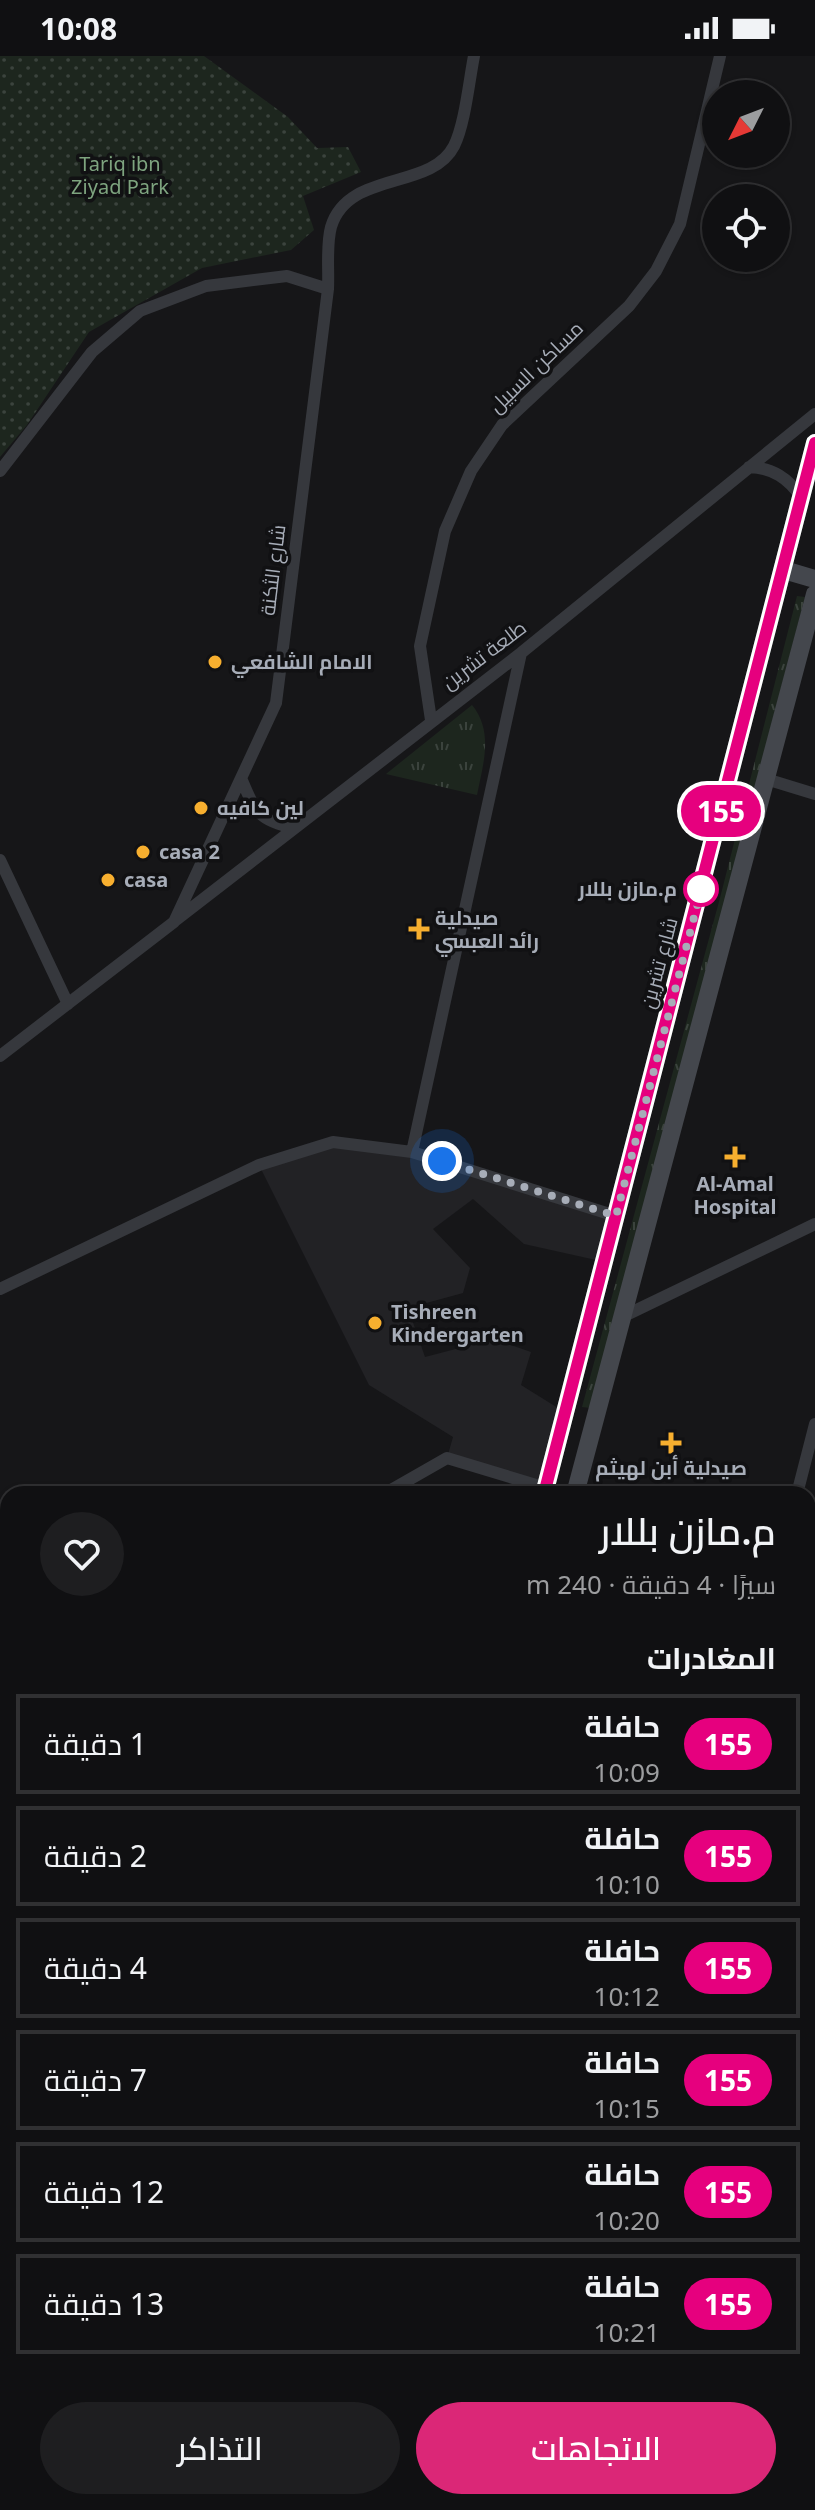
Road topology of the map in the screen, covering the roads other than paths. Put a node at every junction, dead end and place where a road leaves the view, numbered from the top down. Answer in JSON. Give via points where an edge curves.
{"nodes":[{"id":1,"x":474,"y":56,"type":"edge"},
{"id":2,"x":720,"y":56,"type":"edge"},
{"id":3,"x":328,"y":289,"type":"junction"},
{"id":4,"x":815,"y":414,"type":"edge"},
{"id":5,"x":815,"y":443,"type":"edge"},
{"id":6,"x":749,"y":467,"type":"junction"},
{"id":7,"x":0,"y":471,"type":"edge"},
{"id":8,"x":802,"y":498,"type":"junction"},
{"id":9,"x":784,"y":570,"type":"junction"},
{"id":10,"x":815,"y":579,"type":"edge"},
{"id":11,"x":815,"y":594,"type":"edge"},
{"id":12,"x":521,"y":653,"type":"junction"},
{"id":13,"x":431,"y":720,"type":"junction"},
{"id":14,"x":241,"y":778,"type":"junction"},
{"id":15,"x":766,"y":779,"type":"junction"},
{"id":16,"x":815,"y":794,"type":"edge"},
{"id":17,"x":295,"y":828,"type":"junction"},
{"id":18,"x":0,"y":860,"type":"edge"},
{"id":19,"x":174,"y":922,"type":"junction"},
{"id":20,"x":68,"y":1004,"type":"junction"},
{"id":21,"x":0,"y":1056,"type":"edge"},
{"id":22,"x":412,"y":1152,"type":"junction"},
{"id":23,"x":616,"y":1216,"type":"junction"},
{"id":24,"x":815,"y":1224,"type":"edge"},
{"id":25,"x":0,"y":1289,"type":"edge"},
{"id":26,"x":622,"y":1317,"type":"junction"},
{"id":27,"x":814,"y":1428,"type":"edge"},
{"id":28,"x":398,"y":1486,"type":"edge"},
{"id":29,"x":530,"y":1486,"type":"edge"},
{"id":30,"x":546,"y":1486,"type":"edge"},
{"id":31,"x":577,"y":1486,"type":"edge"},
{"id":32,"x":799,"y":1486,"type":"edge"}],
"edges":[{"from":1,"to":3,"type":"street","name":"شارع الثكنة","via":[[454,147],[431,170],[395,178],[352,198],[331,226]]},
{"from":2,"to":13,"type":"street","name":"مساكن السبيل","via":[[680,224],[656,271],[629,306],[502,425],[471,471],[445,531],[420,646]]},
{"from":3,"to":7,"type":"street","via":[[287,276],[206,286],[140,311],[92,352]]},
{"from":3,"to":14,"type":"street","name":"شارع الثكنة","via":[[276,703]]},
{"from":4,"to":6,"type":"street","name":"طلعة تشرين"},
{"from":5,"to":8,"type":"main road","name":"شارع تشرين"},
{"from":6,"to":8,"type":"street","via":[[776,472]]},
{"from":6,"to":12,"type":"street","name":"طلعة تشرين"},
{"from":8,"to":9,"type":"main road","name":"شارع تشرين"},
{"from":9,"to":10,"type":"main road"},
{"from":9,"to":23,"type":"main road","name":"شارع تشرين"},
{"from":11,"to":15,"type":"main road"},
{"from":12,"to":13,"type":"street","name":"طلعة تشرين"},
{"from":12,"to":22,"type":"street"},
{"from":13,"to":17,"type":"street","name":"طلعة تشرين"},
{"from":14,"to":17,"type":"street","via":[[260,815]]},
{"from":14,"to":19,"type":"street","name":"شارع الثكنة"},
{"from":15,"to":16,"type":"street"},
{"from":15,"to":26,"type":"main road"},
{"from":17,"to":19,"type":"street","name":"طلعة تشرين"},
{"from":18,"to":20,"type":"street"},
{"from":19,"to":20,"type":"street","name":"شارع الثكنة"},
{"from":20,"to":21,"type":"street","name":"شارع الثكنة"},
{"from":22,"to":23,"type":"street"},
{"from":22,"to":25,"type":"street","via":[[333,1142],[259,1165]]},
{"from":23,"to":30,"type":"main road","name":"شارع تشرين"},
{"from":24,"to":26,"type":"street"},
{"from":26,"to":31,"type":"main road"},
{"from":27,"to":32,"type":"street"},
{"from":28,"to":29,"type":"street","via":[[447,1458]]}]}
